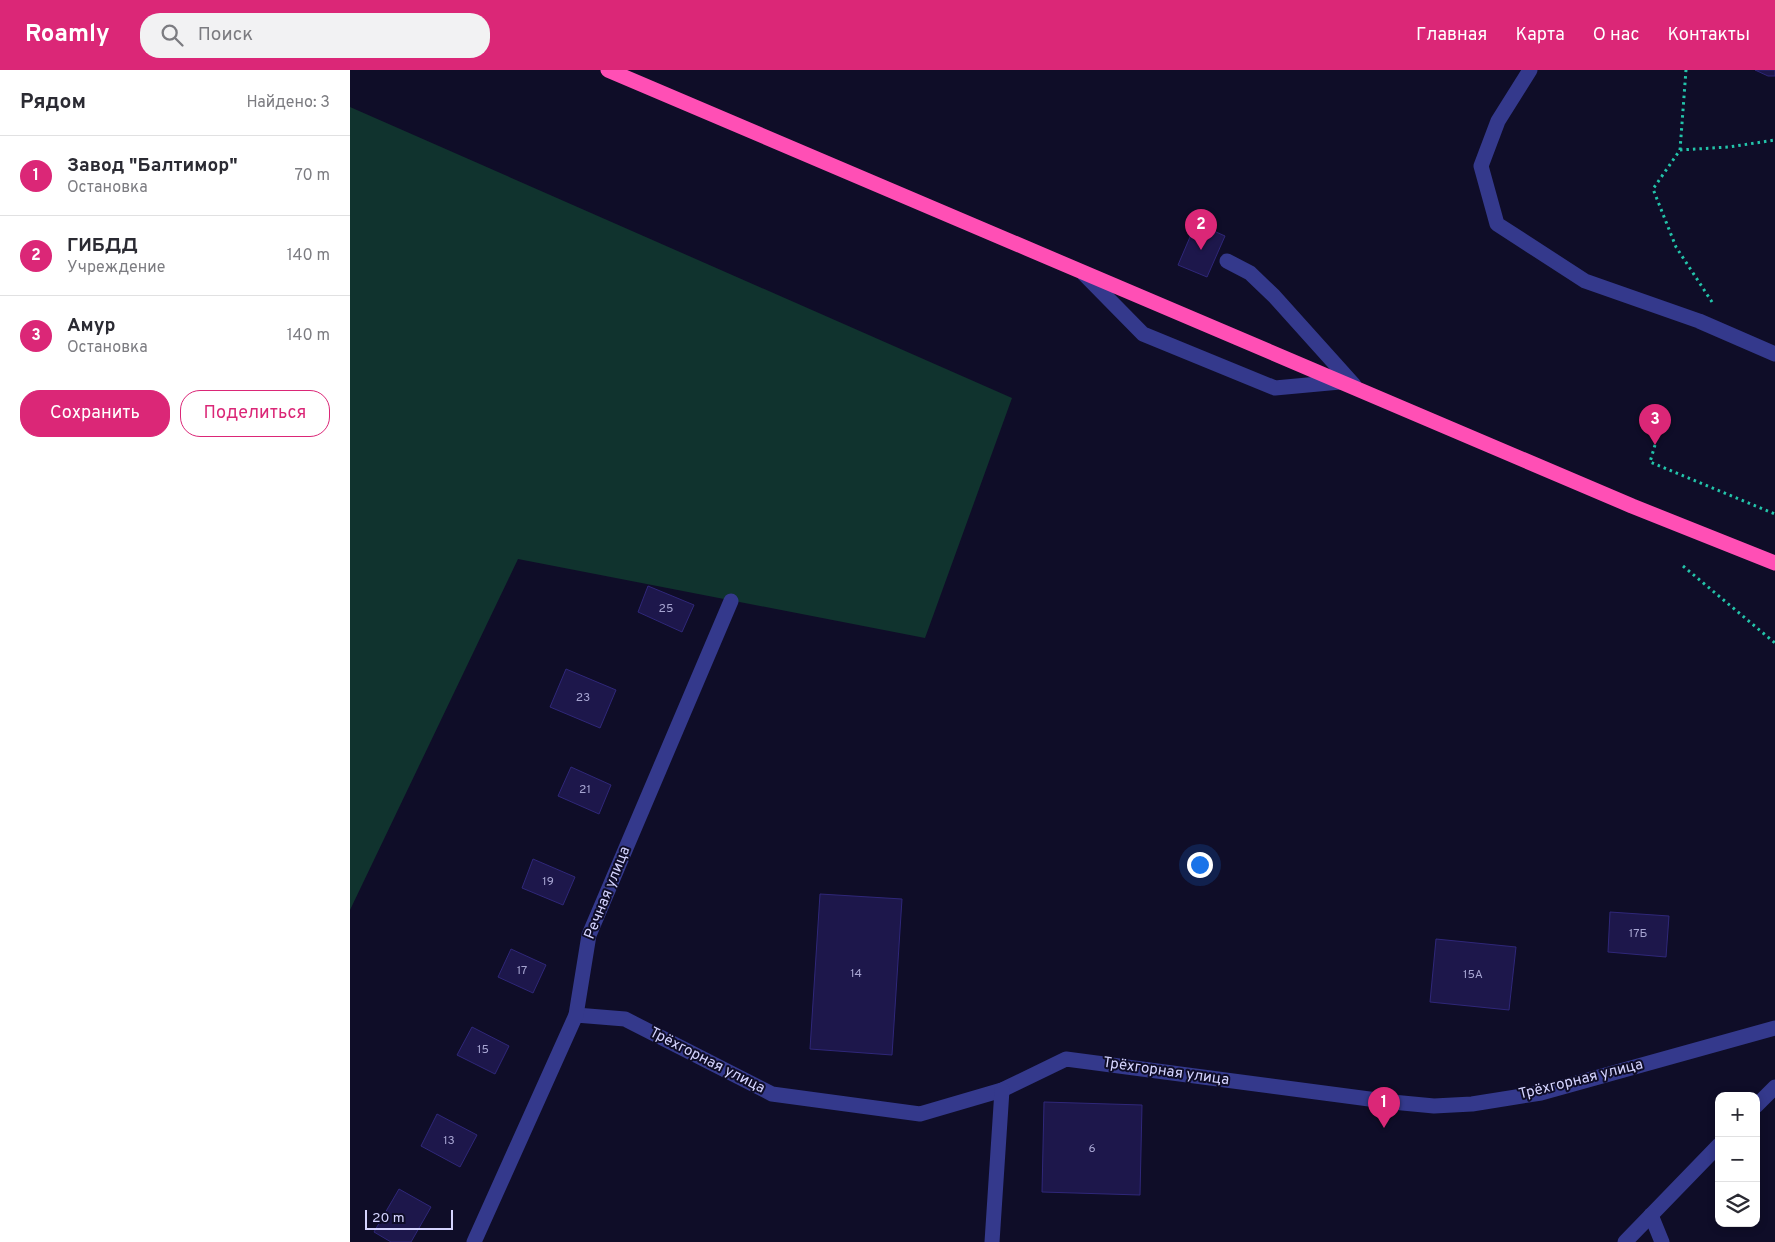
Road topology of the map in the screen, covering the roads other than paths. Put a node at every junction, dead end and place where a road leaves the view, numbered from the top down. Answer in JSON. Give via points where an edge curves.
{"nodes":[{"id":1,"x":608,"y":70,"type":"edge"},
{"id":2,"x":1530,"y":70,"type":"edge"},
{"id":3,"x":1227,"y":261,"type":"dead end"},
{"id":4,"x":1084,"y":274,"type":"junction"},
{"id":5,"x":1775,"y":354,"type":"edge"},
{"id":6,"x":1340,"y":382,"type":"junction"},
{"id":7,"x":1356,"y":388,"type":"junction"},
{"id":8,"x":1775,"y":563,"type":"edge"},
{"id":9,"x":731,"y":602,"type":"dead end"},
{"id":10,"x":576,"y":1016,"type":"junction"},
{"id":11,"x":1775,"y":1028,"type":"edge"},
{"id":12,"x":1775,"y":1087,"type":"edge"},
{"id":13,"x":1002,"y":1090,"type":"junction"},
{"id":14,"x":1760,"y":1102,"type":"edge"},
{"id":15,"x":1715,"y":1149,"type":"edge"},
{"id":16,"x":1651,"y":1215,"type":"junction"},
{"id":17,"x":474,"y":1242,"type":"edge"},
{"id":18,"x":992,"y":1242,"type":"edge"},
{"id":19,"x":1625,"y":1242,"type":"edge"},
{"id":20,"x":1662,"y":1242,"type":"edge"}],
"edges":[{"from":1,"to":4,"type":"highway"},
{"from":2,"to":5,"type":"street","via":[[1498,121],[1481,166],[1497,224],[1585,281],[1699,321]]},
{"from":3,"to":7,"type":"street","via":[[1250,273],[1274,296]]},
{"from":4,"to":6,"type":"highway"},
{"from":4,"to":6,"type":"street","via":[[1143,334],[1275,388]]},
{"from":6,"to":7,"type":"highway"},
{"from":7,"to":8,"type":"highway","via":[[1632,506]]},
{"from":9,"to":10,"type":"street","name":"Речная улица","via":[[589,935]]},
{"from":10,"to":13,"type":"street","name":"Трёхгорная улица","via":[[625,1019],[772,1094],[920,1114]]},
{"from":10,"to":17,"type":"street","name":"Речная улица"},
{"from":11,"to":13,"type":"street","name":"Трёхгорная улица","via":[[1541,1093],[1472,1104],[1409,1104],[1066,1059]]},
{"from":12,"to":14,"type":"street"},
{"from":13,"to":18,"type":"street"},
{"from":15,"to":16,"type":"street"},
{"from":16,"to":19,"type":"street"},
{"from":16,"to":20,"type":"street"}]}
